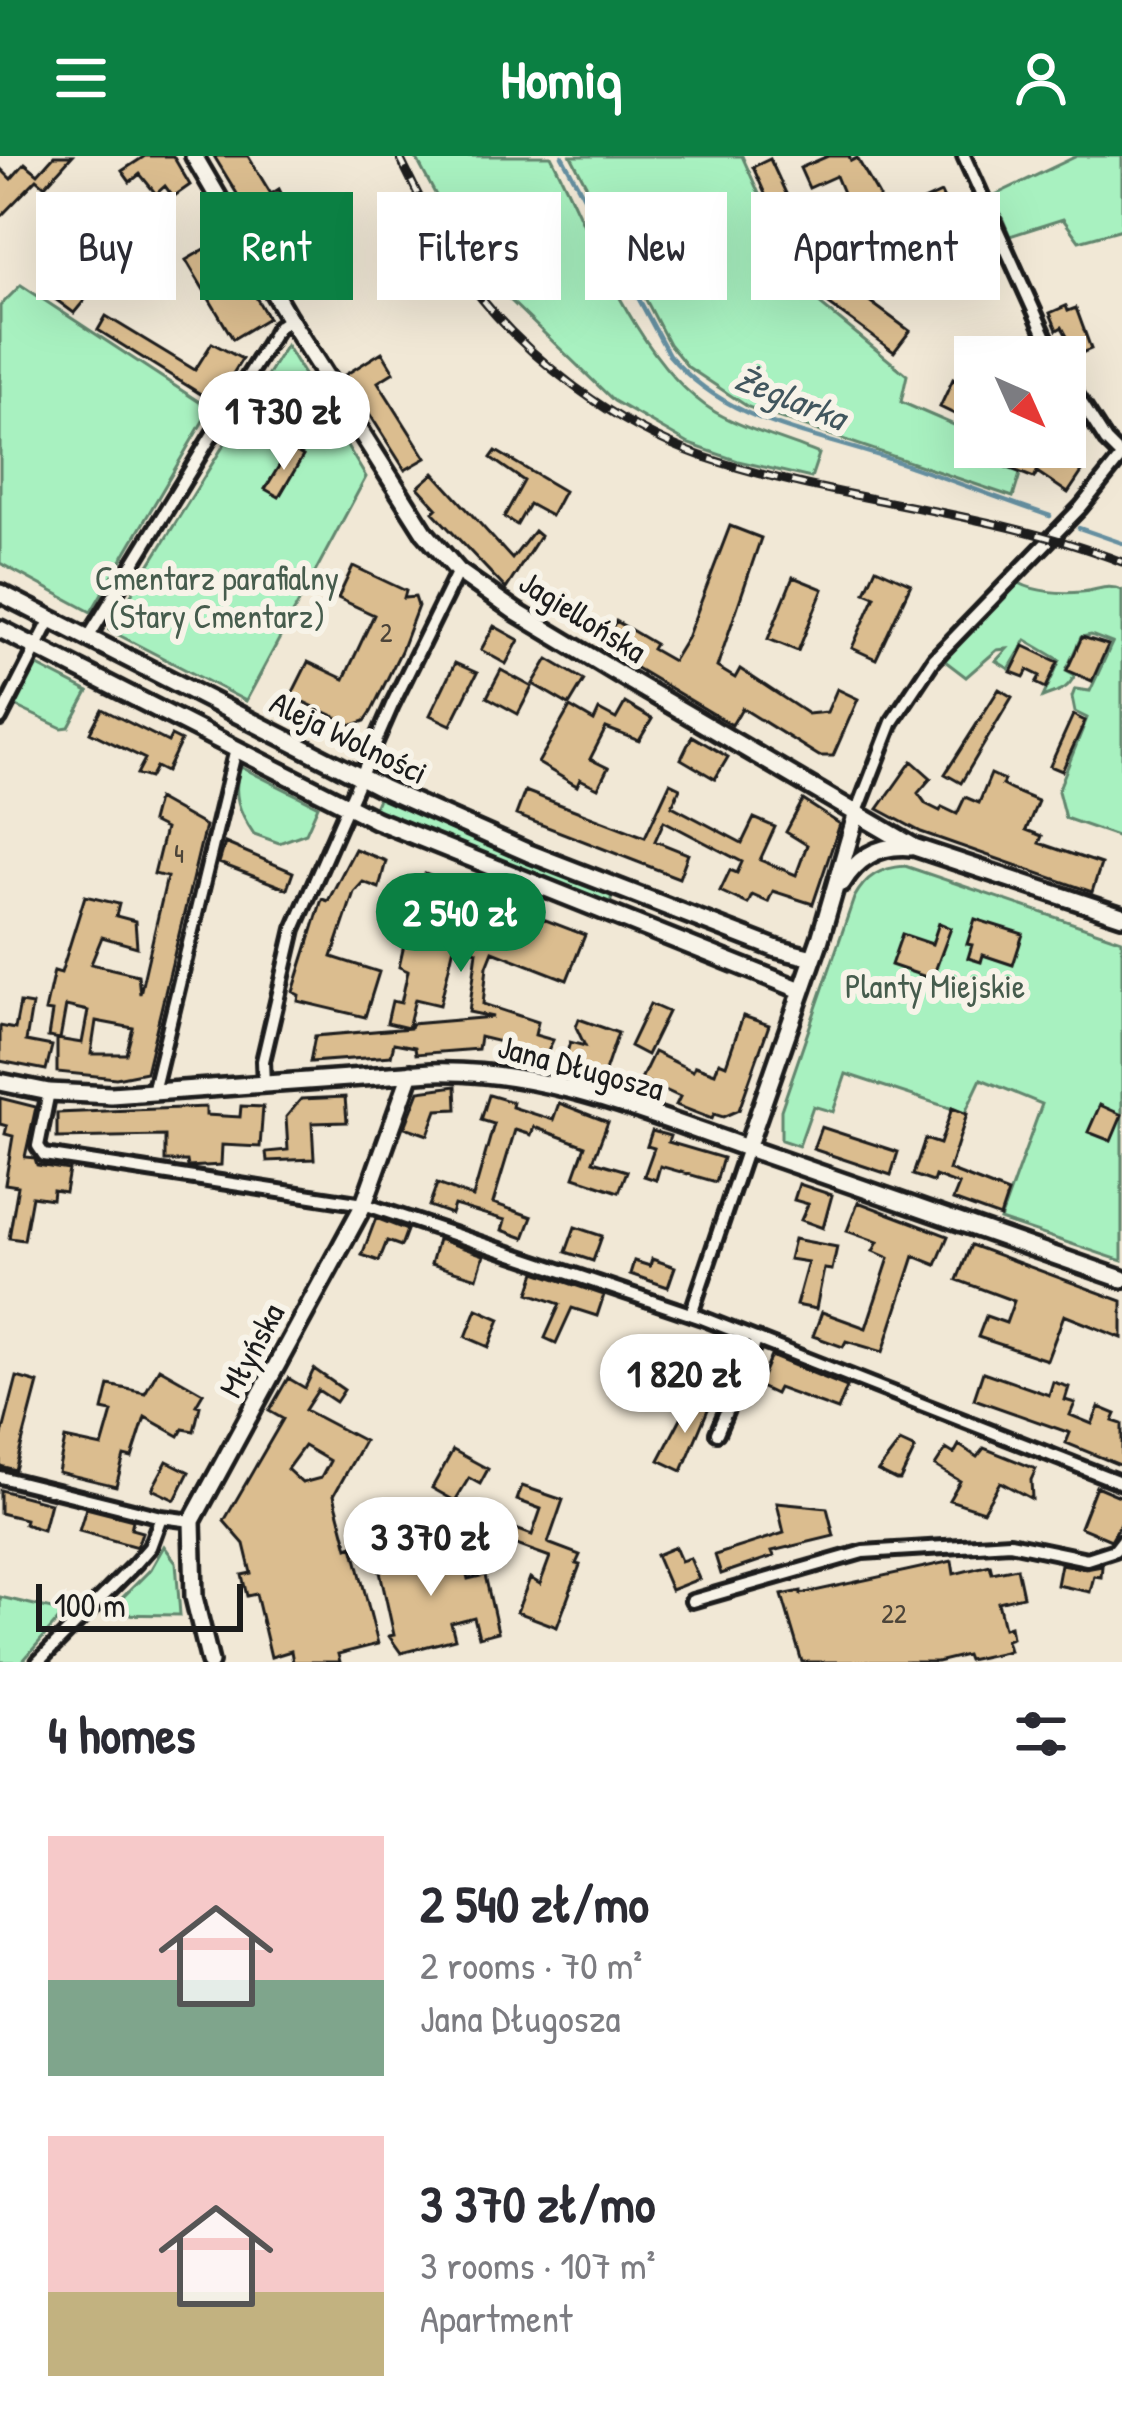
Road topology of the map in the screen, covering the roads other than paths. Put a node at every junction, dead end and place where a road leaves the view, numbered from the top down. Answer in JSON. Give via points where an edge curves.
{"nodes":[{"id":1,"x":194,"y":156,"type":"edge"},
{"id":2,"x":964,"y":156,"type":"edge"},
{"id":3,"x":290,"y":319,"type":"junction"},
{"id":4,"x":1045,"y":336,"type":"edge"},
{"id":5,"x":1086,"y":410,"type":"edge"},
{"id":6,"x":1122,"y":456,"type":"edge"},
{"id":7,"x":458,"y":571,"type":"junction"},
{"id":8,"x":0,"y":593,"type":"edge"},
{"id":9,"x":51,"y":619,"type":"junction"},
{"id":10,"x":0,"y":629,"type":"edge"},
{"id":11,"x":88,"y":638,"type":"junction"},
{"id":12,"x":37,"y":648,"type":"junction"},
{"id":13,"x":0,"y":719,"type":"edge"},
{"id":14,"x":236,"y":749,"type":"junction"},
{"id":15,"x":360,"y":778,"type":"junction"},
{"id":16,"x":346,"y":805,"type":"junction"},
{"id":17,"x":857,"y":812,"type":"junction"},
{"id":18,"x":914,"y":847,"type":"junction"},
{"id":19,"x":831,"y":904,"type":"junction"},
{"id":20,"x":682,"y":911,"type":"junction"},
{"id":21,"x":1122,"y":916,"type":"edge"},
{"id":22,"x":671,"y":940,"type":"junction"},
{"id":23,"x":813,"y":958,"type":"junction"},
{"id":24,"x":801,"y":990,"type":"junction"},
{"id":25,"x":410,"y":1073,"type":"junction"},
{"id":26,"x":0,"y":1082,"type":"edge"},
{"id":27,"x":264,"y":1084,"type":"junction"},
{"id":28,"x":49,"y":1092,"type":"junction"},
{"id":29,"x":152,"y":1092,"type":"junction"},
{"id":30,"x":747,"y":1148,"type":"junction"},
{"id":31,"x":364,"y":1204,"type":"junction"},
{"id":32,"x":1122,"y":1279,"type":"edge"},
{"id":33,"x":691,"y":1314,"type":"junction"},
{"id":34,"x":757,"y":1339,"type":"junction"},
{"id":35,"x":716,"y":1433,"type":"dead end"},
{"id":36,"x":0,"y":1477,"type":"edge"},
{"id":37,"x":1122,"y":1483,"type":"edge"},
{"id":38,"x":161,"y":1517,"type":"junction"},
{"id":39,"x":193,"y":1521,"type":"junction"},
{"id":40,"x":1122,"y":1541,"type":"edge"},
{"id":41,"x":692,"y":1601,"type":"dead end"},
{"id":42,"x":38,"y":1662,"type":"edge"},
{"id":43,"x":210,"y":1662,"type":"edge"}],
"edges":[{"from":1,"to":3,"type":"street","name":"Jagiellońska"},
{"from":2,"to":4,"type":"street"},
{"from":3,"to":7,"type":"street","name":"Jagiellońska","via":[[425,533]]},
{"from":3,"to":11,"type":"street"},
{"from":5,"to":6,"type":"street"},
{"from":6,"to":17,"type":"street","via":[[934,659],[892,722]]},
{"from":7,"to":15,"type":"street"},
{"from":7,"to":17,"type":"street","name":"Jagiellońska"},
{"from":8,"to":9,"type":"street","name":"Aleja Wolności"},
{"from":9,"to":11,"type":"street","name":"Aleja Wolności"},
{"from":9,"to":12,"type":"street"},
{"from":10,"to":12,"type":"street","name":"Aleja Wolności"},
{"from":11,"to":15,"type":"street","name":"Aleja Wolności"},
{"from":12,"to":13,"type":"street"},
{"from":12,"to":14,"type":"street","name":"Aleja Wolności"},
{"from":14,"to":16,"type":"street","name":"Aleja Wolności"},
{"from":14,"to":29,"type":"street"},
{"from":15,"to":16,"type":"street"},
{"from":15,"to":20,"type":"street","name":"Aleja Wolności"},
{"from":16,"to":22,"type":"street","name":"Aleja Wolności"},
{"from":16,"to":27,"type":"street","via":[[294,928],[262,1060]]},
{"from":17,"to":18,"type":"street","name":"Jagiellońska"},
{"from":17,"to":19,"type":"street"},
{"from":18,"to":19,"type":"street","via":[[888,847],[861,860]]},
{"from":18,"to":21,"type":"street","name":"Jagiellońska"},
{"from":19,"to":23,"type":"street"},
{"from":20,"to":22,"type":"street"},
{"from":20,"to":23,"type":"street","name":"Aleja Wolności"},
{"from":22,"to":24,"type":"street","name":"Aleja Wolności"},
{"from":23,"to":24,"type":"street"},
{"from":24,"to":30,"type":"street"},
{"from":25,"to":27,"type":"street","name":"Jana Długosza"},
{"from":25,"to":30,"type":"street","name":"Jana Długosza","via":[[528,1078]]},
{"from":25,"to":31,"type":"street","name":"Młyńska"},
{"from":26,"to":28,"type":"street","name":"Jana Długosza"},
{"from":27,"to":29,"type":"street","name":"Jana Długosza"},
{"from":28,"to":29,"type":"street","name":"Jana Długosza"},
{"from":28,"to":31,"type":"street","via":[[38,1146],[44,1155]]},
{"from":30,"to":32,"type":"street","name":"Jana Długosza"},
{"from":30,"to":33,"type":"street"},
{"from":31,"to":33,"type":"street"},
{"from":31,"to":39,"type":"street","name":"Młyńska"},
{"from":33,"to":34,"type":"street"},
{"from":34,"to":35,"type":"street"},
{"from":34,"to":37,"type":"street"},
{"from":36,"to":38,"type":"street"},
{"from":38,"to":39,"type":"street"},
{"from":38,"to":42,"type":"street","via":[[136,1564]]},
{"from":39,"to":43,"type":"street","name":"Młyńska","via":[[194,1597]]},
{"from":40,"to":41,"type":"street","via":[[1087,1559],[1010,1543],[863,1552]]}]}
